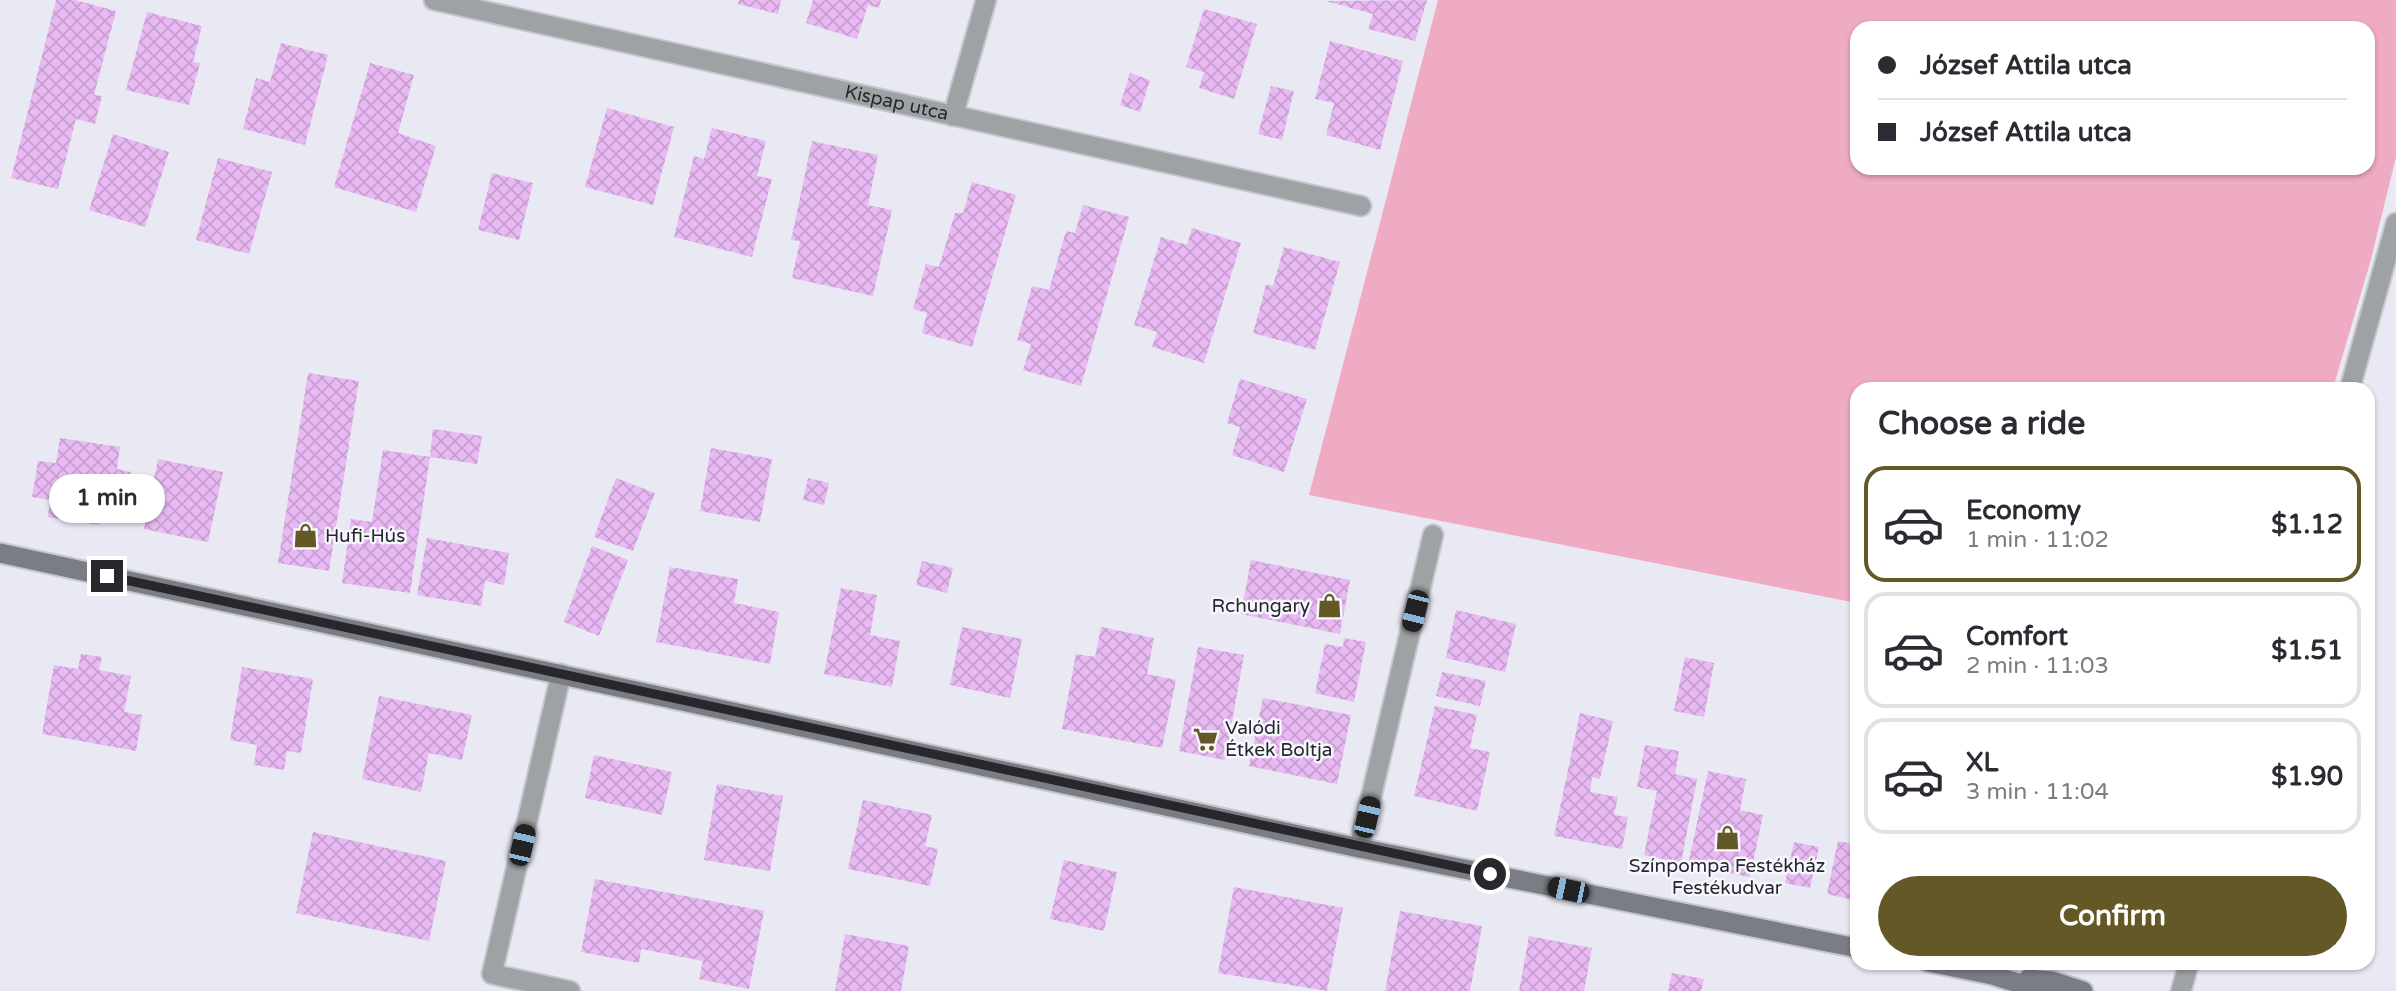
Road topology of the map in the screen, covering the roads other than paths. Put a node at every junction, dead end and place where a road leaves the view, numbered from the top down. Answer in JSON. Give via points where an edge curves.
{"nodes":[{"id":1,"x":434,"y":0,"type":"edge"},
{"id":2,"x":986,"y":0,"type":"edge"},
{"id":3,"x":953,"y":116,"type":"junction"},
{"id":4,"x":1361,"y":206,"type":"dead end"},
{"id":5,"x":2396,"y":223,"type":"edge"},
{"id":6,"x":2352,"y":382,"type":"edge"},
{"id":7,"x":1433,"y":535,"type":"dead end"},
{"id":8,"x":0,"y":553,"type":"edge"},
{"id":9,"x":561,"y":674,"type":"junction"},
{"id":10,"x":1359,"y":848,"type":"junction"},
{"id":11,"x":1850,"y":947,"type":"edge"},
{"id":12,"x":1967,"y":970,"type":"edge"},
{"id":13,"x":2187,"y":970,"type":"edge"},
{"id":14,"x":1992,"y":975,"type":"junction"},
{"id":15,"x":570,"y":991,"type":"edge"},
{"id":16,"x":2043,"y":991,"type":"edge"},
{"id":17,"x":2083,"y":991,"type":"edge"},
{"id":18,"x":2181,"y":991,"type":"edge"}],
"edges":[{"from":1,"to":3,"type":"street","name":"Kispap utca"},
{"from":2,"to":3,"type":"street"},
{"from":3,"to":4,"type":"street","name":"Kispap utca"},
{"from":5,"to":6,"type":"street"},
{"from":7,"to":10,"type":"street"},
{"from":8,"to":9,"type":"main road"},
{"from":9,"to":10,"type":"main road"},
{"from":9,"to":15,"type":"street","via":[[492,974]]},
{"from":10,"to":11,"type":"main road"},
{"from":12,"to":14,"type":"main road"},
{"from":13,"to":18,"type":"street"},
{"from":14,"to":16,"type":"main road"},
{"from":14,"to":17,"type":"main road","via":[[2052,981]]}]}
